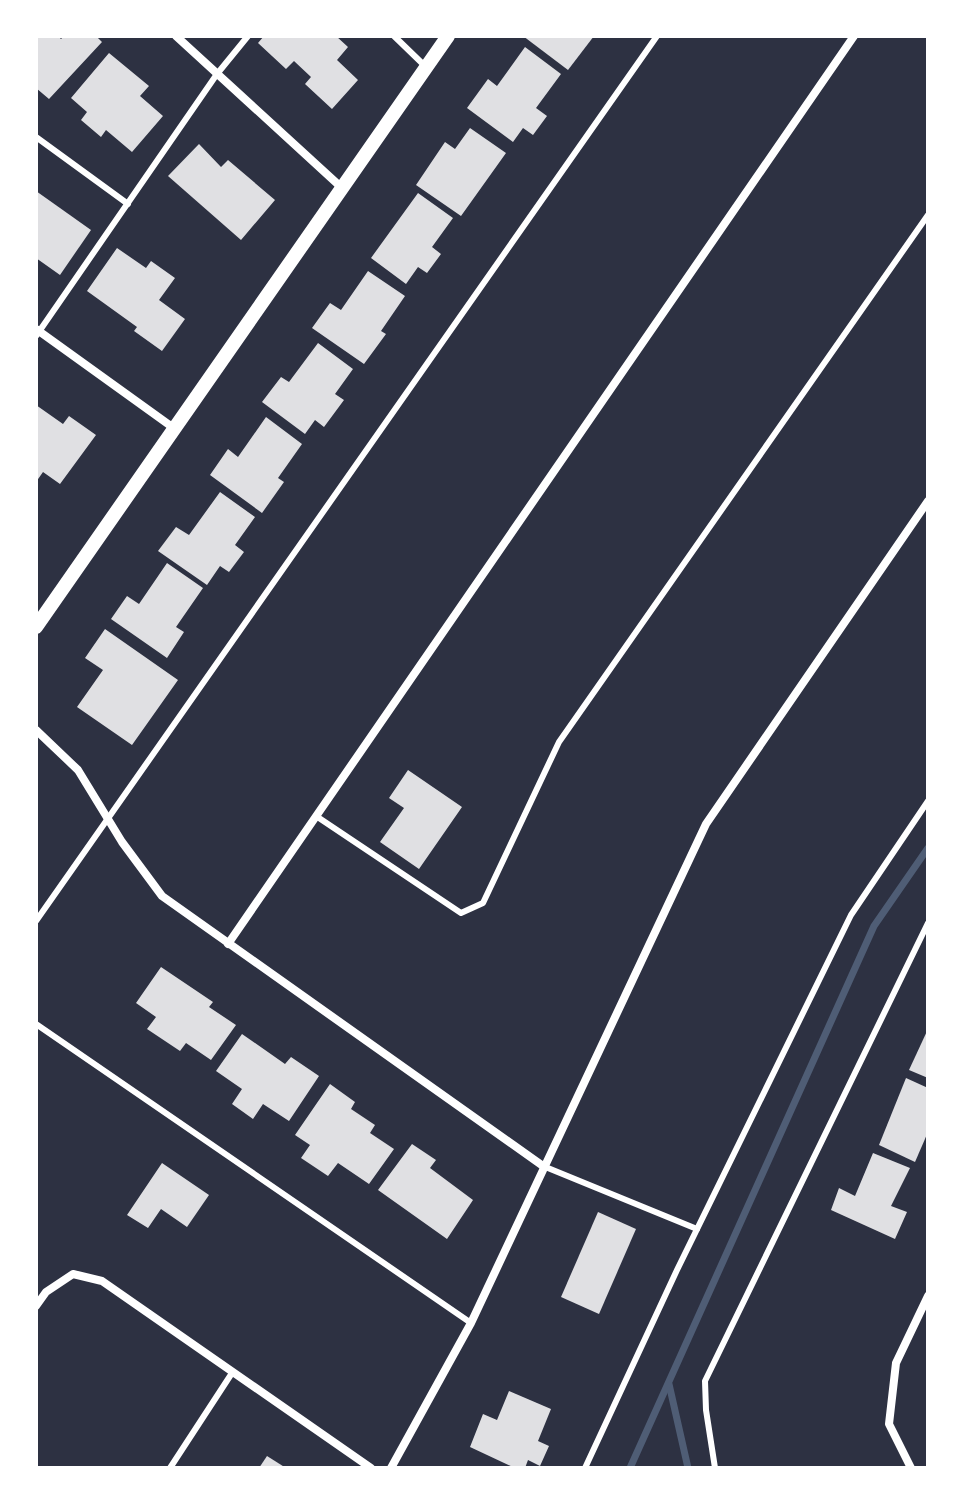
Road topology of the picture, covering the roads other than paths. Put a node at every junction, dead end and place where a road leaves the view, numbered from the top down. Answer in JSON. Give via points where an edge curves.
{"nodes":[{"id":1,"x":176,"y":36,"type":"edge"},
{"id":2,"x":248,"y":36,"type":"edge"},
{"id":3,"x":394,"y":36,"type":"edge"},
{"id":4,"x":448,"y":36,"type":"edge"},
{"id":5,"x":657,"y":36,"type":"edge"},
{"id":6,"x":854,"y":36,"type":"edge"},
{"id":7,"x":427,"y":67,"type":"junction"},
{"id":8,"x":217,"y":74,"type":"junction"},
{"id":9,"x":36,"y":137,"type":"edge"},
{"id":10,"x":342,"y":188,"type":"junction"},
{"id":11,"x":128,"y":204,"type":"junction"},
{"id":12,"x":928,"y":215,"type":"edge"},
{"id":13,"x":37,"y":332,"type":"edge"},
{"id":14,"x":175,"y":429,"type":"junction"},
{"id":15,"x":928,"y":501,"type":"edge"},
{"id":16,"x":36,"y":627,"type":"edge"},
{"id":17,"x":36,"y":730,"type":"edge"},
{"id":18,"x":928,"y":801,"type":"edge"},
{"id":19,"x":316,"y":816,"type":"junction"},
{"id":20,"x":107,"y":817,"type":"junction"},
{"id":21,"x":36,"y":921,"type":"edge"},
{"id":22,"x":928,"y":923,"type":"edge"},
{"id":23,"x":228,"y":944,"type":"junction"},
{"id":24,"x":36,"y":1024,"type":"edge"},
{"id":25,"x":543,"y":1166,"type":"junction"},
{"id":26,"x":697,"y":1229,"type":"junction"},
{"id":27,"x":928,"y":1296,"type":"edge"},
{"id":28,"x":36,"y":1306,"type":"edge"},
{"id":29,"x":471,"y":1323,"type":"junction"},
{"id":30,"x":232,"y":1373,"type":"junction"},
{"id":31,"x":170,"y":1468,"type":"edge"},
{"id":32,"x":371,"y":1468,"type":"edge"},
{"id":33,"x":391,"y":1468,"type":"edge"},
{"id":34,"x":585,"y":1468,"type":"edge"},
{"id":35,"x":715,"y":1468,"type":"edge"},
{"id":36,"x":911,"y":1468,"type":"edge"}],
"edges":[{"from":1,"to":8,"type":"street"},
{"from":2,"to":8,"type":"lane"},
{"from":3,"to":7,"type":"lane"},
{"from":4,"to":7,"type":"street"},
{"from":5,"to":20,"type":"lane"},
{"from":6,"to":19,"type":"street"},
{"from":7,"to":10,"type":"street"},
{"from":8,"to":10,"type":"street"},
{"from":8,"to":11,"type":"lane"},
{"from":9,"to":11,"type":"lane"},
{"from":10,"to":14,"type":"street"},
{"from":11,"to":13,"type":"lane"},
{"from":12,"to":19,"type":"lane","via":[[559,742],[483,903],[461,913]]},
{"from":13,"to":14,"type":"street"},
{"from":14,"to":16,"type":"street"},
{"from":15,"to":25,"type":"street","via":[[706,824]]},
{"from":17,"to":20,"type":"street","via":[[78,770]]},
{"from":18,"to":26,"type":"lane","via":[[851,915]]},
{"from":19,"to":23,"type":"street"},
{"from":20,"to":21,"type":"lane"},
{"from":20,"to":23,"type":"street","via":[[162,896]]},
{"from":22,"to":35,"type":"lane","via":[[705,1381]]},
{"from":23,"to":25,"type":"street"},
{"from":24,"to":29,"type":"lane"},
{"from":25,"to":26,"type":"lane"},
{"from":25,"to":29,"type":"street"},
{"from":26,"to":34,"type":"lane"},
{"from":27,"to":36,"type":"street","via":[[896,1363],[889,1424]]},
{"from":28,"to":30,"type":"street","via":[[46,1292],[73,1274],[102,1281]]},
{"from":29,"to":33,"type":"street"},
{"from":30,"to":31,"type":"lane"},
{"from":30,"to":32,"type":"street"}]}
